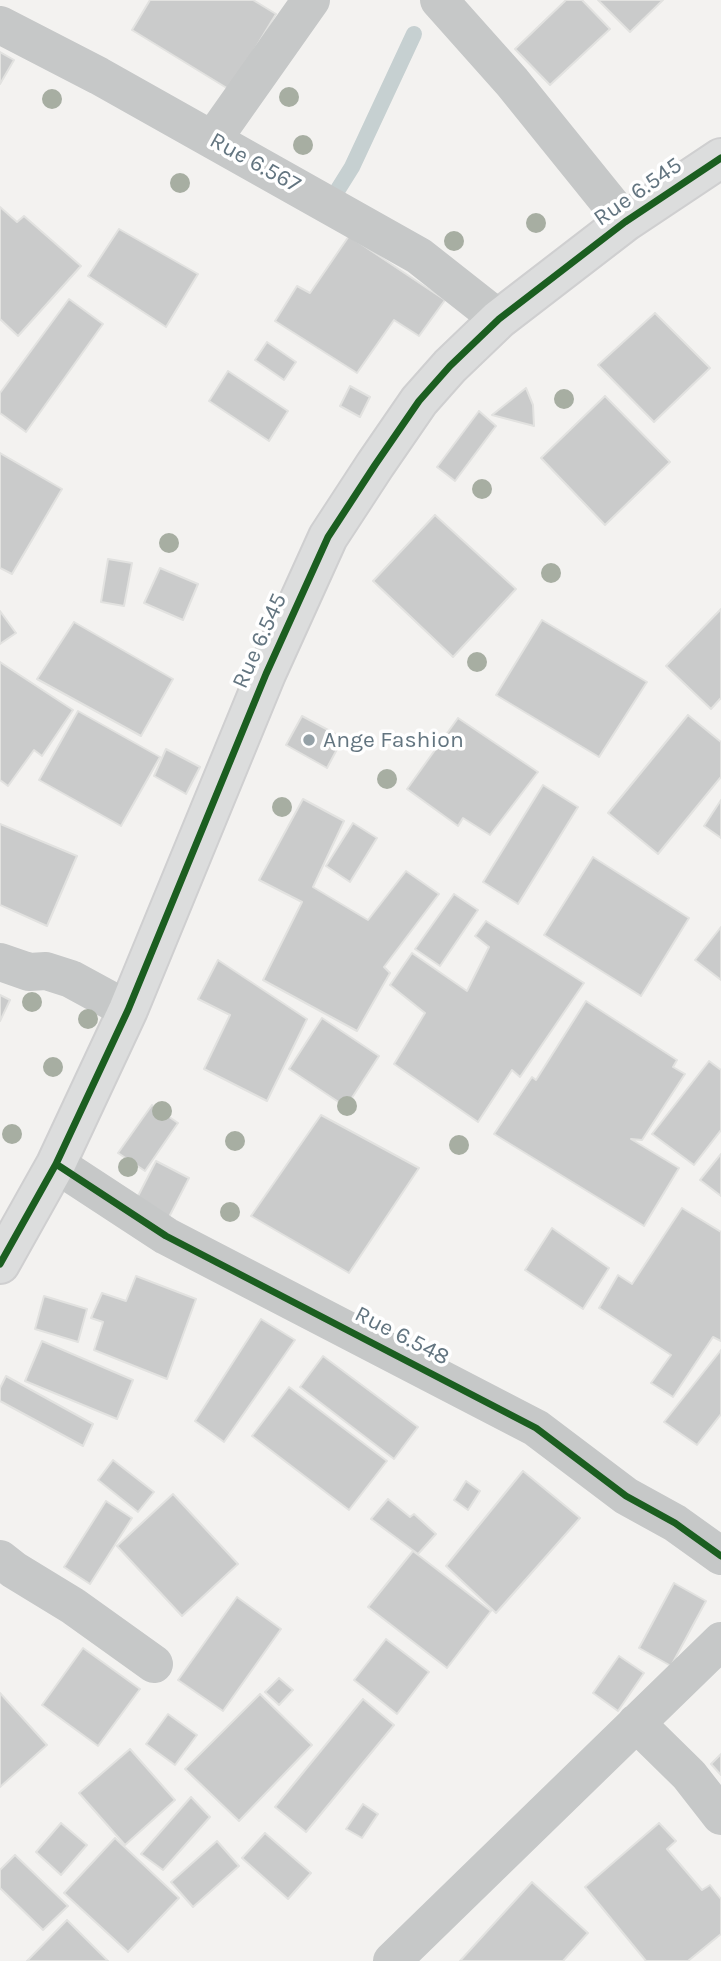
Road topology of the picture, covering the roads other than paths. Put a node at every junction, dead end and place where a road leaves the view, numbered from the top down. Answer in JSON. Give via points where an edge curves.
{"nodes":[{"id":1,"x":311,"y":0,"type":"edge"},
{"id":2,"x":439,"y":0,"type":"edge"},
{"id":3,"x":0,"y":25,"type":"edge"},
{"id":4,"x":213,"y":139,"type":"junction"},
{"id":5,"x":721,"y":159,"type":"edge"},
{"id":6,"x":625,"y":222,"type":"junction"},
{"id":7,"x":499,"y":319,"type":"junction"},
{"id":8,"x":0,"y":962,"type":"edge"},
{"id":9,"x":128,"y":1010,"type":"junction"},
{"id":10,"x":56,"y":1164,"type":"junction"},
{"id":11,"x":0,"y":1264,"type":"edge"},
{"id":12,"x":721,"y":1556,"type":"edge"},
{"id":13,"x":0,"y":1559,"type":"edge"},
{"id":14,"x":721,"y":1641,"type":"edge"},
{"id":15,"x":154,"y":1664,"type":"dead end"},
{"id":16,"x":636,"y":1723,"type":"junction"},
{"id":17,"x":721,"y":1816,"type":"edge"},
{"id":18,"x":392,"y":1961,"type":"edge"}],
"edges":[{"from":1,"to":4,"type":"street"},
{"from":2,"to":6,"type":"street"},
{"from":3,"to":4,"type":"street","name":"Rue 6.567"},
{"from":4,"to":7,"type":"street","name":"Rue 6.567","via":[[419,256]]},
{"from":5,"to":6,"type":"street","name":"Rue 6.545"},
{"from":6,"to":7,"type":"street","name":"Rue 6.545"},
{"from":7,"to":9,"type":"street","name":"Rue 6.545","via":[[419,401],[328,537],[266,674]]},
{"from":8,"to":9,"type":"street","via":[[71,979]]},
{"from":9,"to":10,"type":"street","name":"Rue 6.545"},
{"from":10,"to":11,"type":"street","name":"Rue 6.545"},
{"from":10,"to":12,"type":"street","name":"Rue 6.548","via":[[166,1236],[536,1428],[626,1496],[675,1522]]},
{"from":13,"to":15,"type":"street"},
{"from":14,"to":16,"type":"street"},
{"from":16,"to":17,"type":"street","via":[[689,1775]]},
{"from":16,"to":18,"type":"street"}]}
